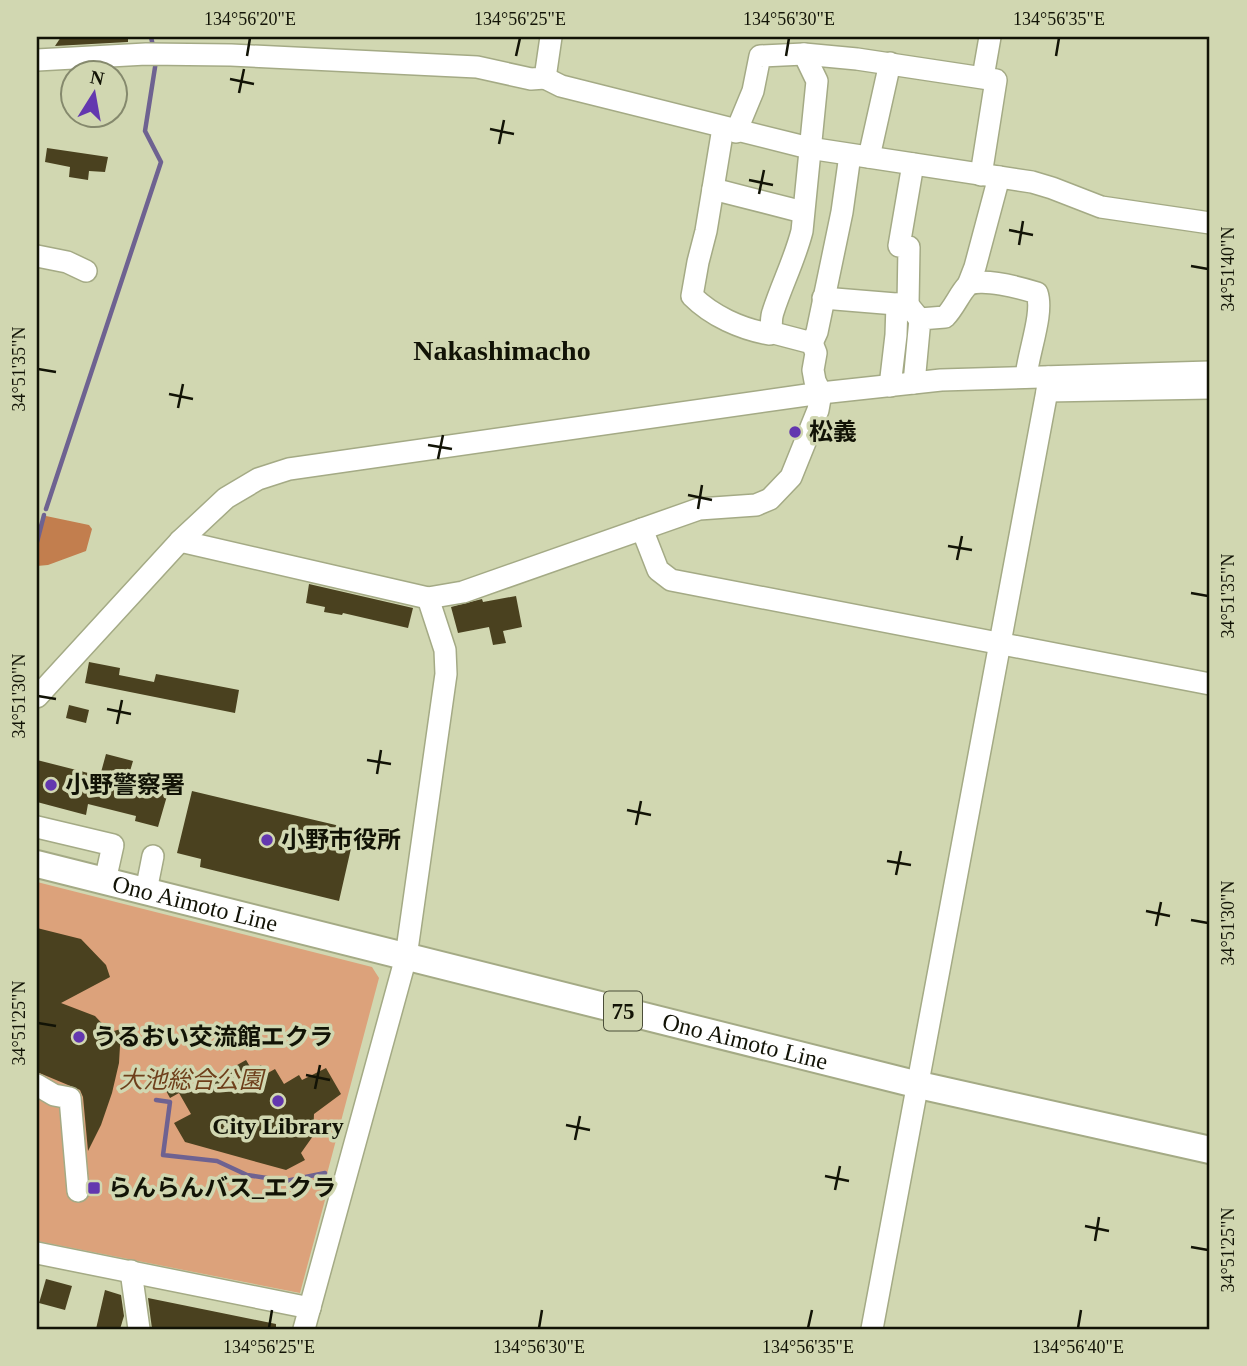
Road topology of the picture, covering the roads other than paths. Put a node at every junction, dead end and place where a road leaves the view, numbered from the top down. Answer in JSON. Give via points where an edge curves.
{"nodes":[{"id":1,"x":551,"y":37,"type":"edge"},
{"id":2,"x":990,"y":37,"type":"edge"},
{"id":3,"x":804,"y":54,"type":"junction"},
{"id":4,"x":37,"y":60,"type":"edge"},
{"id":5,"x":890,"y":63,"type":"junction"},
{"id":6,"x":545,"y":78,"type":"junction"},
{"id":7,"x":989,"y":78,"type":"junction"},
{"id":8,"x":729,"y":130,"type":"junction"},
{"id":9,"x":808,"y":148,"type":"junction"},
{"id":10,"x":860,"y":156,"type":"junction"},
{"id":11,"x":913,"y":164,"type":"junction"},
{"id":12,"x":990,"y":176,"type":"junction"},
{"id":13,"x":713,"y":190,"type":"junction"},
{"id":14,"x":803,"y":221,"type":"junction"},
{"id":15,"x":1210,"y":223,"type":"edge"},
{"id":16,"x":37,"y":256,"type":"edge"},
{"id":17,"x":86,"y":271,"type":"dead end"},
{"id":18,"x":968,"y":285,"type":"junction"},
{"id":19,"x":823,"y":298,"type":"junction"},
{"id":20,"x":908,"y":309,"type":"junction"},
{"id":21,"x":770,"y":332,"type":"junction"},
{"id":22,"x":812,"y":343,"type":"junction"},
{"id":23,"x":1210,"y":372,"type":"edge"},
{"id":24,"x":1026,"y":377,"type":"junction"},
{"id":25,"x":914,"y":383,"type":"junction"},
{"id":26,"x":1047,"y":384,"type":"junction"},
{"id":27,"x":890,"y":386,"type":"junction"},
{"id":28,"x":1210,"y":388,"type":"edge"},
{"id":29,"x":821,"y":393,"type":"junction"},
{"id":30,"x":642,"y":529,"type":"junction"},
{"id":31,"x":180,"y":541,"type":"junction"},
{"id":32,"x":428,"y":598,"type":"junction"},
{"id":33,"x":1000,"y":645,"type":"junction"},
{"id":34,"x":1210,"y":684,"type":"edge"},
{"id":35,"x":37,"y":697,"type":"edge"},
{"id":36,"x":37,"y":827,"type":"edge"},
{"id":37,"x":153,"y":856,"type":"dead end"},
{"id":38,"x":37,"y":864,"type":"edge"},
{"id":39,"x":105,"y":881,"type":"junction"},
{"id":40,"x":146,"y":891,"type":"junction"},
{"id":41,"x":406,"y":957,"type":"junction"},
{"id":42,"x":37,"y":1085,"type":"edge"},
{"id":43,"x":919,"y":1085,"type":"junction"},
{"id":44,"x":1210,"y":1150,"type":"edge"},
{"id":45,"x":78,"y":1191,"type":"dead end"},
{"id":46,"x":38,"y":1256,"type":"edge"},
{"id":47,"x":131,"y":1271,"type":"junction"},
{"id":48,"x":310,"y":1308,"type":"junction"},
{"id":49,"x":139,"y":1329,"type":"edge"},
{"id":50,"x":304,"y":1329,"type":"edge"},
{"id":51,"x":872,"y":1329,"type":"edge"}],
"edges":[{"from":1,"to":6,"type":"street"},
{"from":2,"to":7,"type":"street"},
{"from":3,"to":5,"type":"street"},
{"from":3,"to":8,"type":"street","via":[[760,56],[753,91]]},
{"from":3,"to":9,"type":"street","via":[[817,81]]},
{"from":4,"to":6,"type":"street","via":[[231,55],[477,67]]},
{"from":5,"to":7,"type":"street"},
{"from":5,"to":10,"type":"street"},
{"from":6,"to":8,"type":"street"},
{"from":7,"to":12,"type":"street"},
{"from":8,"to":9,"type":"street"},
{"from":8,"to":13,"type":"street"},
{"from":9,"to":10,"type":"street"},
{"from":9,"to":14,"type":"street"},
{"from":10,"to":11,"type":"street"},
{"from":10,"to":19,"type":"street"},
{"from":11,"to":12,"type":"street"},
{"from":11,"to":20,"type":"street","via":[[899,246],[909,247]]},
{"from":12,"to":15,"type":"street","via":[[1052,187],[1101,207]]},
{"from":12,"to":18,"type":"street"},
{"from":13,"to":14,"type":"street"},
{"from":13,"to":21,"type":"street","via":[[692,296],[707,311],[758,332]]},
{"from":14,"to":21,"type":"street","via":[[797,250],[771,316]]},
{"from":16,"to":17,"type":"street"},
{"from":18,"to":20,"type":"street","via":[[945,317]]},
{"from":18,"to":24,"type":"street","via":[[977,282],[1037,293],[1040,303]]},
{"from":19,"to":20,"type":"street"},
{"from":19,"to":22,"type":"street"},
{"from":20,"to":25,"type":"street"},
{"from":20,"to":27,"type":"street","via":[[896,335]]},
{"from":21,"to":22,"type":"street"},
{"from":22,"to":29,"type":"street","via":[[816,353],[813,370]]},
{"from":23,"to":26,"type":"street"},
{"from":24,"to":25,"type":"street"},
{"from":24,"to":26,"type":"street"},
{"from":25,"to":27,"type":"street"},
{"from":26,"to":28,"type":"street"},
{"from":26,"to":33,"type":"street"},
{"from":27,"to":29,"type":"street"},
{"from":29,"to":30,"type":"street","via":[[791,477],[770,499],[756,505],[699,509]]},
{"from":29,"to":31,"type":"street","via":[[289,469],[258,479],[226,498]]},
{"from":30,"to":32,"type":"street","via":[[463,592]]},
{"from":30,"to":33,"type":"street","via":[[658,570],[671,580]]},
{"from":31,"to":32,"type":"street"},
{"from":31,"to":35,"type":"street"},
{"from":32,"to":41,"type":"street","via":[[445,650],[446,674]]},
{"from":33,"to":34,"type":"street"},
{"from":33,"to":43,"type":"street"},
{"from":36,"to":39,"type":"street","via":[[113,845]]},
{"from":37,"to":40,"type":"street"},
{"from":38,"to":39,"type":"main road","name":"Ono Aimoto Line","number":"75"},
{"from":39,"to":40,"type":"main road","name":"Ono Aimoto Line","number":"75"},
{"from":40,"to":41,"type":"main road","name":"Ono Aimoto Line","number":"75"},
{"from":41,"to":43,"type":"main road","name":"Ono Aimoto Line","number":"75"},
{"from":41,"to":48,"type":"street"},
{"from":42,"to":45,"type":"street","via":[[70,1098]]},
{"from":43,"to":44,"type":"main road","name":"Ono Aimoto Line","number":"75"},
{"from":43,"to":51,"type":"street"},
{"from":46,"to":47,"type":"street"},
{"from":47,"to":48,"type":"street"},
{"from":47,"to":49,"type":"street"},
{"from":48,"to":50,"type":"street"}]}
